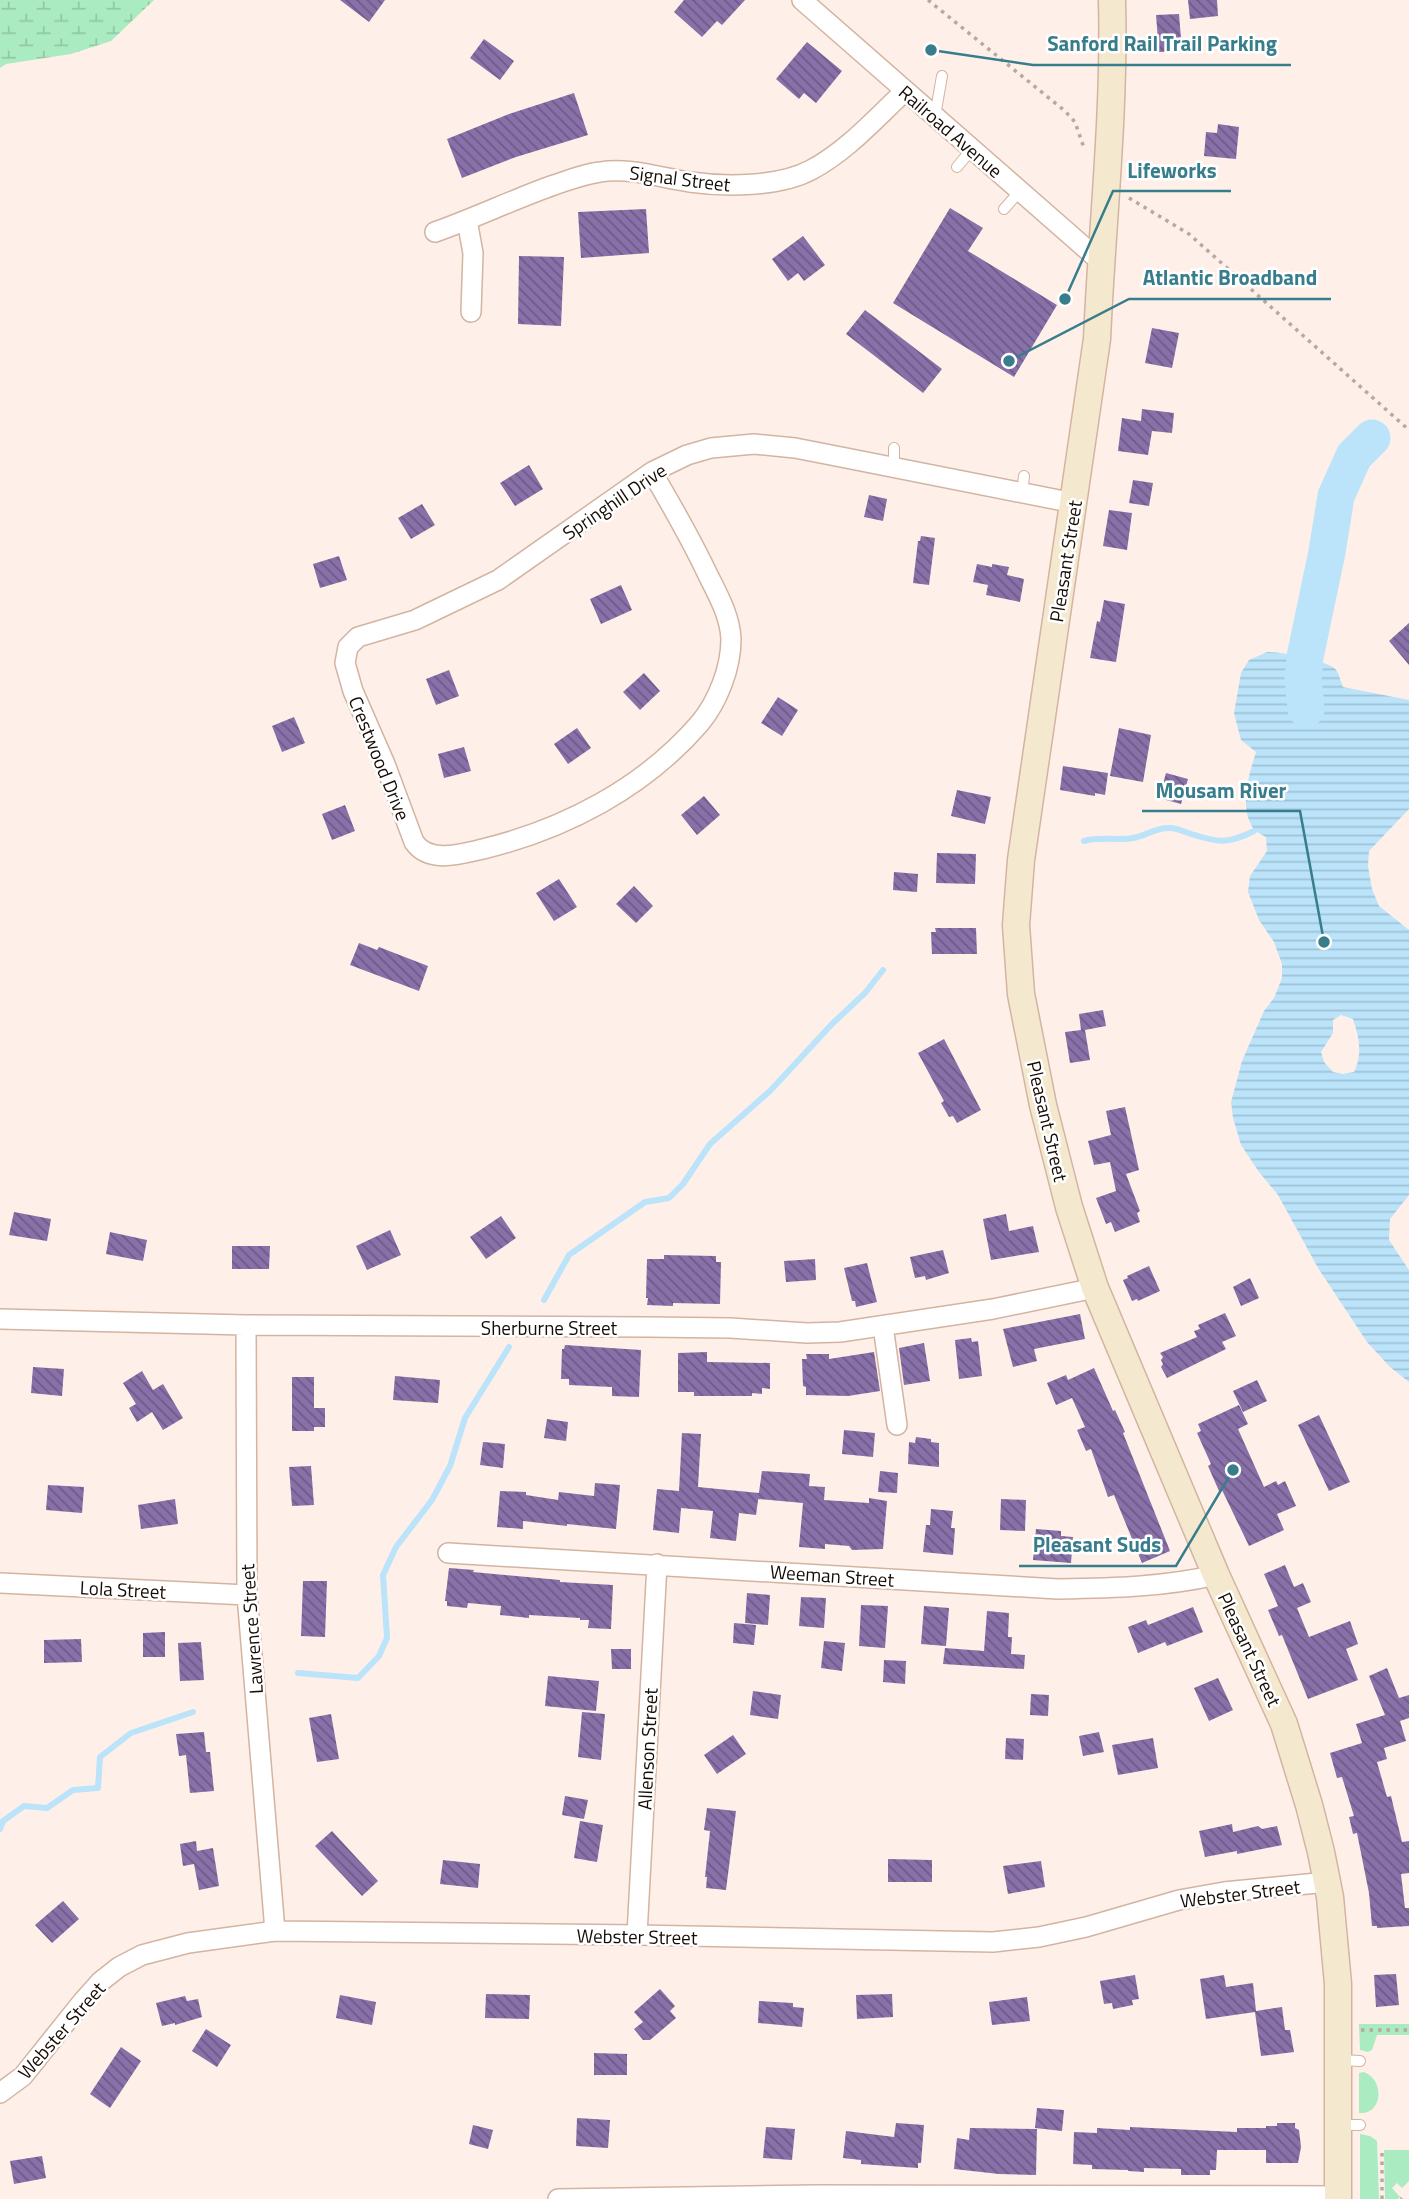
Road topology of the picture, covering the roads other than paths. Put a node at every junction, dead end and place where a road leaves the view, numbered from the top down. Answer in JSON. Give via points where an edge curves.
{"nodes":[{"id":1,"x":802,"y":0,"type":"edge"},
{"id":2,"x":1112,"y":0,"type":"edge"},
{"id":3,"x":942,"y":76,"type":"dead end"},
{"id":4,"x":905,"y":91,"type":"junction"},
{"id":5,"x":934,"y":117,"type":"junction"},
{"id":6,"x":972,"y":149,"type":"junction"},
{"id":7,"x":957,"y":167,"type":"dead end"},
{"id":8,"x":1020,"y":191,"type":"junction"},
{"id":9,"x":1003,"y":209,"type":"dead end"},
{"id":10,"x":467,"y":220,"type":"junction"},
{"id":11,"x":435,"y":232,"type":"dead end"},
{"id":12,"x":1100,"y":261,"type":"junction"},
{"id":13,"x":471,"y":312,"type":"dead end"},
{"id":14,"x":652,"y":472,"type":"junction"},
{"id":15,"x":1074,"y":503,"type":"junction"},
{"id":16,"x":346,"y":652,"type":"joint"},
{"id":17,"x":1095,"y":1289,"type":"junction"},
{"id":18,"x":0,"y":1319,"type":"edge"},
{"id":19,"x":246,"y":1325,"type":"junction"},
{"id":20,"x":883,"y":1326,"type":"junction"},
{"id":21,"x":897,"y":1424,"type":"dead end"},
{"id":22,"x":448,"y":1553,"type":"dead end"},
{"id":23,"x":657,"y":1564,"type":"junction"},
{"id":24,"x":1216,"y":1575,"type":"junction"},
{"id":25,"x":0,"y":1583,"type":"edge"},
{"id":26,"x":247,"y":1595,"type":"junction"},
{"id":27,"x":1328,"y":1882,"type":"junction"},
{"id":28,"x":275,"y":1931,"type":"junction"},
{"id":29,"x":637,"y":1935,"type":"junction"},
{"id":30,"x":0,"y":2092,"type":"edge"},
{"id":31,"x":816,"y":2197,"type":"edge"},
{"id":32,"x":1338,"y":2197,"type":"edge"},
{"id":33,"x":558,"y":2199,"type":"edge"}],
"edges":[{"from":1,"to":4,"type":"street","name":"Railroad Avenue"},
{"from":2,"to":12,"type":"main road","name":"Pleasant Street","via":[[1112,101]]},
{"from":3,"to":5,"type":"lane"},
{"from":4,"to":5,"type":"street","name":"Railroad Avenue"},
{"from":4,"to":10,"type":"street","name":"Signal Street","via":[[846,146],[808,172],[755,184],[720,186],[601,172],[520,197]]},
{"from":5,"to":6,"type":"street","name":"Railroad Avenue"},
{"from":6,"to":7,"type":"lane"},
{"from":6,"to":8,"type":"street","name":"Railroad Avenue"},
{"from":8,"to":9,"type":"lane"},
{"from":8,"to":12,"type":"street","name":"Railroad Avenue"},
{"from":10,"to":11,"type":"street","name":"Signal Street"},
{"from":10,"to":13,"type":"street","via":[[474,253]]},
{"from":12,"to":15,"type":"main road","name":"Pleasant Street","via":[[1097,339]]},
{"from":14,"to":15,"type":"street","name":"Springhill Drive","via":[[687,454],[754,444],[894,458],[1023,484]]},
{"from":14,"to":16,"type":"street","name":"Springhill Drive","via":[[498,580],[415,620],[358,637]]},
{"from":14,"to":16,"type":"street","name":"Crestwood Drive","via":[[692,541],[726,614],[731,639],[727,666],[710,708],[680,744],[601,803],[513,842],[460,854],[422,851],[414,842],[353,691]]},
{"from":15,"to":17,"type":"main road","name":"Pleasant Street","via":[[1028,806],[1016,925],[1021,994],[1043,1105]]},
{"from":17,"to":20,"type":"street","name":"Sherburne Street"},
{"from":17,"to":24,"type":"main road","name":"Pleasant Street"},
{"from":18,"to":19,"type":"street","name":"Sherburne Street"},
{"from":19,"to":20,"type":"street","name":"Sherburne Street","via":[[662,1327],[807,1333]]},
{"from":19,"to":26,"type":"street","name":"Lawrence Street"},
{"from":20,"to":21,"type":"street"},
{"from":22,"to":23,"type":"street","name":"Weeman Street"},
{"from":23,"to":24,"type":"street","name":"Weeman Street","via":[[1059,1589],[1144,1587]]},
{"from":23,"to":29,"type":"street","name":"Allenson Street"},
{"from":24,"to":27,"type":"main road","name":"Pleasant Street","via":[[1284,1724]]},
{"from":25,"to":26,"type":"street","name":"Lola Street"},
{"from":26,"to":28,"type":"street","name":"Lawrence Street"},
{"from":27,"to":29,"type":"street","name":"Webster Street","via":[[1179,1900],[1086,1927],[993,1942]]},
{"from":27,"to":32,"type":"main road","name":"Pleasant Street","via":[[1349,2061],[1349,2125]]},
{"from":28,"to":29,"type":"street","name":"Webster Street"},
{"from":28,"to":30,"type":"street","name":"Webster Street","via":[[188,1943],[119,1966],[83,2001],[23,2076]]},
{"from":31,"to":32,"type":"street"},
{"from":31,"to":33,"type":"street"}]}
